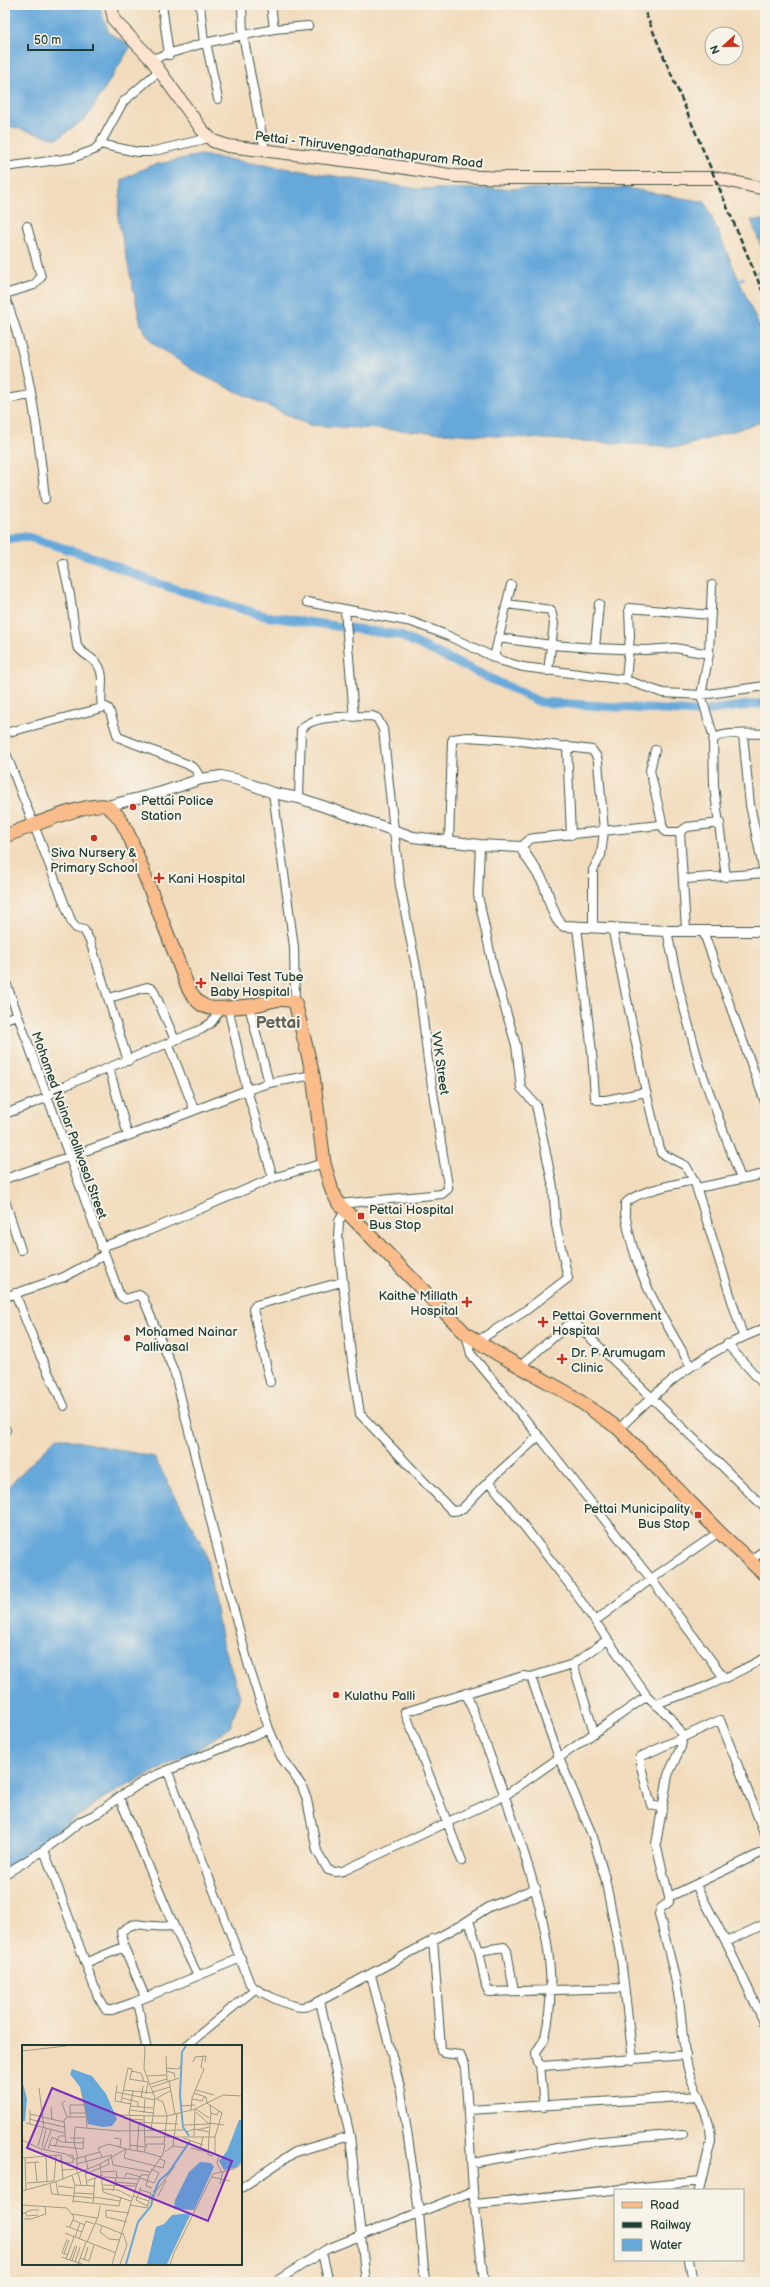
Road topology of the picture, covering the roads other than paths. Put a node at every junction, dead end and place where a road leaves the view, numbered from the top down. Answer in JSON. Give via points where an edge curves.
{"nodes":[{"id":1,"x":111,"y":5,"type":"edge"},
{"id":2,"x":162,"y":5,"type":"edge"},
{"id":3,"x":200,"y":5,"type":"edge"},
{"id":4,"x":242,"y":5,"type":"edge"},
{"id":5,"x":271,"y":5,"type":"edge"},
{"id":6,"x":308,"y":26,"type":"dead end"},
{"id":7,"x":274,"y":29,"type":"junction"},
{"id":8,"x":243,"y":35,"type":"junction"},
{"id":9,"x":205,"y":43,"type":"junction"},
{"id":10,"x":169,"y":55,"type":"junction"},
{"id":11,"x":151,"y":59,"type":"junction"},
{"id":12,"x":160,"y":70,"type":"junction"},
{"id":13,"x":218,"y":99,"type":"dead end"},
{"id":14,"x":209,"y":138,"type":"junction"},
{"id":15,"x":100,"y":144,"type":"junction"},
{"id":16,"x":265,"y":151,"type":"junction"},
{"id":17,"x":5,"y":166,"type":"edge"},
{"id":18,"x":765,"y":189,"type":"edge"},
{"id":19,"x":27,"y":226,"type":"dead end"},
{"id":20,"x":5,"y":294,"type":"edge"},
{"id":21,"x":5,"y":297,"type":"edge"},
{"id":22,"x":31,"y":394,"type":"junction"},
{"id":23,"x":5,"y":399,"type":"edge"},
{"id":24,"x":45,"y":499,"type":"dead end"},
{"id":25,"x":63,"y":563,"type":"dead end"},
{"id":26,"x":511,"y":586,"type":"dead end"},
{"id":27,"x":712,"y":586,"type":"dead end"},
{"id":28,"x":307,"y":602,"type":"dead end"},
{"id":29,"x":507,"y":604,"type":"junction"},
{"id":30,"x":599,"y":604,"type":"dead end"},
{"id":31,"x":345,"y":610,"type":"junction"},
{"id":32,"x":710,"y":615,"type":"junction"},
{"id":33,"x":498,"y":638,"type":"junction"},
{"id":34,"x":552,"y":645,"type":"junction"},
{"id":35,"x":595,"y":648,"type":"junction"},
{"id":36,"x":630,"y":650,"type":"junction"},
{"id":37,"x":709,"y":654,"type":"junction"},
{"id":38,"x":494,"y":658,"type":"junction"},
{"id":39,"x":548,"y":671,"type":"junction"},
{"id":40,"x":626,"y":680,"type":"junction"},
{"id":41,"x":765,"y":686,"type":"edge"},
{"id":42,"x":701,"y":695,"type":"junction"},
{"id":43,"x":102,"y":708,"type":"junction"},
{"id":44,"x":354,"y":717,"type":"junction"},
{"id":45,"x":5,"y":733,"type":"edge"},
{"id":46,"x":765,"y":734,"type":"edge"},
{"id":47,"x":743,"y":735,"type":"junction"},
{"id":48,"x":714,"y":738,"type":"junction"},
{"id":49,"x":567,"y":746,"type":"junction"},
{"id":50,"x":655,"y":750,"type":"dead end"},
{"id":51,"x":5,"y":752,"type":"edge"},
{"id":52,"x":200,"y":779,"type":"junction"},
{"id":53,"x":273,"y":793,"type":"junction"},
{"id":54,"x":298,"y":798,"type":"junction"},
{"id":55,"x":107,"y":806,"type":"junction"},
{"id":56,"x":720,"y":823,"type":"junction"},
{"id":57,"x":661,"y":824,"type":"junction"},
{"id":58,"x":34,"y":826,"type":"junction"},
{"id":59,"x":393,"y":831,"type":"junction"},
{"id":60,"x":604,"y":831,"type":"junction"},
{"id":61,"x":680,"y":832,"type":"junction"},
{"id":62,"x":572,"y":835,"type":"junction"},
{"id":63,"x":5,"y":836,"type":"edge"},
{"id":64,"x":449,"y":843,"type":"junction"},
{"id":65,"x":480,"y":846,"type":"junction"},
{"id":66,"x":521,"y":846,"type":"junction"},
{"id":67,"x":764,"y":873,"type":"edge"},
{"id":68,"x":726,"y":877,"type":"junction"},
{"id":69,"x":684,"y":879,"type":"junction"},
{"id":70,"x":593,"y":926,"type":"junction"},
{"id":71,"x":577,"y":927,"type":"junction"},
{"id":72,"x":612,"y":927,"type":"junction"},
{"id":73,"x":686,"y":930,"type":"junction"},
{"id":74,"x":667,"y":931,"type":"junction"},
{"id":75,"x":703,"y":931,"type":"junction"},
{"id":76,"x":765,"y":931,"type":"edge"},
{"id":77,"x":5,"y":980,"type":"edge"},
{"id":78,"x":109,"y":998,"type":"junction"},
{"id":79,"x":295,"y":1002,"type":"junction"},
{"id":80,"x":250,"y":1006,"type":"junction"},
{"id":81,"x":224,"y":1008,"type":"junction"},
{"id":82,"x":18,"y":1015,"type":"junction"},
{"id":83,"x":5,"y":1018,"type":"edge"},
{"id":84,"x":172,"y":1042,"type":"junction"},
{"id":85,"x":128,"y":1061,"type":"junction"},
{"id":86,"x":109,"y":1068,"type":"junction"},
{"id":87,"x":313,"y":1075,"type":"junction"},
{"id":88,"x":269,"y":1082,"type":"junction"},
{"id":89,"x":247,"y":1090,"type":"junction"},
{"id":90,"x":646,"y":1092,"type":"junction"},
{"id":91,"x":46,"y":1098,"type":"junction"},
{"id":92,"x":765,"y":1102,"type":"edge"},
{"id":93,"x":194,"y":1109,"type":"junction"},
{"id":94,"x":5,"y":1114,"type":"edge"},
{"id":95,"x":128,"y":1136,"type":"junction"},
{"id":96,"x":70,"y":1156,"type":"junction"},
{"id":97,"x":324,"y":1163,"type":"junction"},
{"id":98,"x":765,"y":1174,"type":"edge"},
{"id":99,"x":273,"y":1178,"type":"junction"},
{"id":100,"x":5,"y":1179,"type":"edge"},
{"id":101,"x":741,"y":1179,"type":"junction"},
{"id":102,"x":695,"y":1184,"type":"junction"},
{"id":103,"x":5,"y":1200,"type":"edge"},
{"id":104,"x":343,"y":1207,"type":"junction"},
{"id":105,"x":101,"y":1247,"type":"junction"},
{"id":106,"x":21,"y":1250,"type":"dead end"},
{"id":107,"x":104,"y":1256,"type":"junction"},
{"id":108,"x":342,"y":1282,"type":"junction"},
{"id":109,"x":15,"y":1293,"type":"junction"},
{"id":110,"x":5,"y":1297,"type":"edge"},
{"id":111,"x":765,"y":1328,"type":"edge"},
{"id":112,"x":743,"y":1336,"type":"junction"},
{"id":113,"x":471,"y":1338,"type":"junction"},
{"id":114,"x":727,"y":1344,"type":"junction"},
{"id":115,"x":520,"y":1366,"type":"junction"},
{"id":116,"x":691,"y":1366,"type":"junction"},
{"id":117,"x":270,"y":1382,"type":"dead end"},
{"id":118,"x":765,"y":1386,"type":"edge"},
{"id":119,"x":652,"y":1396,"type":"junction"},
{"id":120,"x":64,"y":1406,"type":"dead end"},
{"id":121,"x":620,"y":1429,"type":"junction"},
{"id":122,"x":539,"y":1436,"type":"junction"},
{"id":123,"x":489,"y":1481,"type":"junction"},
{"id":124,"x":765,"y":1508,"type":"edge"},
{"id":125,"x":719,"y":1532,"type":"junction"},
{"id":126,"x":765,"y":1550,"type":"edge"},
{"id":127,"x":750,"y":1560,"type":"junction"},
{"id":128,"x":765,"y":1575,"type":"edge"},
{"id":129,"x":650,"y":1578,"type":"junction"},
{"id":130,"x":595,"y":1621,"type":"junction"},
{"id":131,"x":607,"y":1640,"type":"junction"},
{"id":132,"x":765,"y":1658,"type":"edge"},
{"id":133,"x":572,"y":1664,"type":"junction"},
{"id":134,"x":531,"y":1677,"type":"junction"},
{"id":135,"x":725,"y":1679,"type":"junction"},
{"id":136,"x":466,"y":1692,"type":"junction"},
{"id":137,"x":647,"y":1696,"type":"junction"},
{"id":138,"x":656,"y":1705,"type":"junction"},
{"id":139,"x":269,"y":1729,"type":"junction"},
{"id":140,"x":594,"y":1732,"type":"junction"},
{"id":141,"x":683,"y":1736,"type":"junction"},
{"id":142,"x":559,"y":1758,"type":"junction"},
{"id":143,"x":168,"y":1772,"type":"junction"},
{"id":144,"x":506,"y":1795,"type":"junction"},
{"id":145,"x":119,"y":1797,"type":"junction"},
{"id":146,"x":663,"y":1808,"type":"junction"},
{"id":147,"x":446,"y":1823,"type":"junction"},
{"id":148,"x":765,"y":1835,"type":"edge"},
{"id":149,"x":44,"y":1850,"type":"junction"},
{"id":150,"x":765,"y":1851,"type":"edge"},
{"id":151,"x":462,"y":1861,"type":"dead end"},
{"id":152,"x":5,"y":1874,"type":"edge"},
{"id":153,"x":696,"y":1885,"type":"junction"},
{"id":154,"x":536,"y":1888,"type":"junction"},
{"id":155,"x":669,"y":1897,"type":"junction"},
{"id":156,"x":469,"y":1921,"type":"junction"},
{"id":157,"x":765,"y":1924,"type":"edge"},
{"id":158,"x":174,"y":1926,"type":"junction"},
{"id":159,"x":434,"y":1939,"type":"junction"},
{"id":160,"x":726,"y":1942,"type":"junction"},
{"id":161,"x":124,"y":1947,"type":"junction"},
{"id":162,"x":479,"y":1951,"type":"junction"},
{"id":163,"x":241,"y":1958,"type":"junction"},
{"id":164,"x":85,"y":1963,"type":"junction"},
{"id":165,"x":371,"y":1975,"type":"junction"},
{"id":166,"x":198,"y":1976,"type":"junction"},
{"id":167,"x":624,"y":1988,"type":"junction"},
{"id":168,"x":255,"y":1989,"type":"junction"},
{"id":169,"x":550,"y":1989,"type":"junction"},
{"id":170,"x":514,"y":1990,"type":"junction"},
{"id":171,"x":141,"y":1999,"type":"junction"},
{"id":172,"x":320,"y":2001,"type":"junction"},
{"id":173,"x":765,"y":2024,"type":"edge"},
{"id":174,"x":146,"y":2045,"type":"edge"},
{"id":175,"x":187,"y":2045,"type":"edge"},
{"id":176,"x":686,"y":2055,"type":"junction"},
{"id":177,"x":633,"y":2060,"type":"junction"},
{"id":178,"x":540,"y":2065,"type":"junction"},
{"id":179,"x":699,"y":2096,"type":"junction"},
{"id":180,"x":544,"y":2107,"type":"junction"},
{"id":181,"x":468,"y":2110,"type":"junction"},
{"id":182,"x":683,"y":2134,"type":"dead end"},
{"id":183,"x":350,"y":2136,"type":"junction"},
{"id":184,"x":472,"y":2163,"type":"junction"},
{"id":185,"x":701,"y":2180,"type":"junction"},
{"id":186,"x":242,"y":2187,"type":"edge"},
{"id":187,"x":614,"y":2189,"type":"edge"},
{"id":188,"x":616,"y":2189,"type":"edge"},
{"id":189,"x":699,"y":2189,"type":"edge"},
{"id":190,"x":473,"y":2191,"type":"junction"},
{"id":191,"x":475,"y":2204,"type":"junction"},
{"id":192,"x":419,"y":2212,"type":"junction"},
{"id":193,"x":360,"y":2235,"type":"junction"},
{"id":194,"x":322,"y":2253,"type":"junction"},
{"id":195,"x":688,"y":2261,"type":"edge"},
{"id":196,"x":275,"y":2282,"type":"edge"},
{"id":197,"x":329,"y":2282,"type":"edge"},
{"id":198,"x":366,"y":2282,"type":"edge"},
{"id":199,"x":425,"y":2282,"type":"edge"},
{"id":200,"x":484,"y":2282,"type":"edge"},
{"id":201,"x":693,"y":2282,"type":"edge"}],
"edges":[{"from":1,"to":11,"type":"main road","via":[[114,20]]},
{"from":2,"to":10,"type":"street"},
{"from":3,"to":9,"type":"street"},
{"from":4,"to":8,"type":"street"},
{"from":5,"to":7,"type":"street"},
{"from":6,"to":7,"type":"street"},
{"from":7,"to":8,"type":"street"},
{"from":8,"to":9,"type":"street"},
{"from":8,"to":16,"type":"street"},
{"from":9,"to":10,"type":"street"},
{"from":9,"to":13,"type":"street"},
{"from":10,"to":11,"type":"street"},
{"from":11,"to":12,"type":"main road"},
{"from":12,"to":14,"type":"main road"},
{"from":12,"to":15,"type":"street","via":[[123,102]]},
{"from":14,"to":15,"type":"street","via":[[150,152],[137,152]]},
{"from":14,"to":16,"type":"main road","name":"Pettai - Thiruvengadanathapuram Road","via":[[228,146]]},
{"from":15,"to":17,"type":"street","via":[[77,157]]},
{"from":16,"to":18,"type":"main road","name":"Pettai - Thiruvengadanathapuram Road","via":[[455,176],[716,178]]},
{"from":19,"to":20,"type":"street","via":[[41,278],[34,285]]},
{"from":21,"to":22,"type":"street","via":[[15,324]]},
{"from":22,"to":23,"type":"street"},
{"from":22,"to":24,"type":"street"},
{"from":25,"to":43,"type":"street","via":[[77,646],[98,664]]},
{"from":26,"to":29,"type":"street"},
{"from":27,"to":32,"type":"street"},
{"from":28,"to":31,"type":"street"},
{"from":29,"to":33,"type":"street"},
{"from":29,"to":34,"type":"street","via":[[551,610],[554,619]]},
{"from":30,"to":35,"type":"street"},
{"from":31,"to":38,"type":"street","via":[[412,622]]},
{"from":31,"to":44,"type":"street"},
{"from":32,"to":36,"type":"street","via":[[629,608]]},
{"from":32,"to":37,"type":"street"},
{"from":33,"to":34,"type":"street"},
{"from":33,"to":38,"type":"street"},
{"from":34,"to":35,"type":"street"},
{"from":34,"to":39,"type":"street"},
{"from":35,"to":36,"type":"street"},
{"from":36,"to":37,"type":"street","via":[[675,648]]},
{"from":36,"to":40,"type":"street"},
{"from":37,"to":42,"type":"street"},
{"from":38,"to":39,"type":"street","via":[[522,667]]},
{"from":39,"to":40,"type":"street"},
{"from":40,"to":42,"type":"street","via":[[662,694]]},
{"from":41,"to":42,"type":"street"},
{"from":42,"to":48,"type":"street"},
{"from":43,"to":45,"type":"street"},
{"from":43,"to":52,"type":"street","via":[[109,709],[118,737],[189,765],[195,769]]},
{"from":44,"to":54,"type":"street","via":[[317,720],[301,730]]},
{"from":44,"to":59,"type":"street","via":[[372,716],[381,723]]},
{"from":46,"to":47,"type":"street"},
{"from":47,"to":48,"type":"street","via":[[728,734]]},
{"from":47,"to":67,"type":"street","via":[[750,805]]},
{"from":48,"to":56,"type":"street","via":[[713,771]]},
{"from":49,"to":60,"type":"street","via":[[592,750],[597,757]]},
{"from":49,"to":62,"type":"street"},
{"from":49,"to":64,"type":"street","via":[[467,737],[454,739]]},
{"from":50,"to":57,"type":"street","via":[[650,770]]},
{"from":51,"to":58,"type":"street"},
{"from":52,"to":53,"type":"street","via":[[228,777]]},
{"from":52,"to":55,"type":"street"},
{"from":53,"to":54,"type":"street"},
{"from":53,"to":79,"type":"street","via":[[294,947]]},
{"from":54,"to":59,"type":"street"},
{"from":55,"to":58,"type":"main road","via":[[98,804],[80,808]]},
{"from":55,"to":81,"type":"main road","via":[[119,817],[131,840],[189,990],[205,1008]]},
{"from":56,"to":61,"type":"street","via":[[687,827]]},
{"from":56,"to":68,"type":"street"},
{"from":57,"to":60,"type":"street"},
{"from":57,"to":61,"type":"street","via":[[666,832]]},
{"from":58,"to":63,"type":"main road"},
{"from":58,"to":78,"type":"street","via":[[72,923],[76,928],[84,930],[90,941]]},
{"from":59,"to":64,"type":"street"},
{"from":59,"to":104,"type":"street","name":"VVK Street","via":[[400,886],[418,977],[428,1061],[448,1186],[446,1191],[436,1195]]},
{"from":60,"to":62,"type":"street"},
{"from":60,"to":70,"type":"street","via":[[601,855],[593,870]]},
{"from":61,"to":69,"type":"street"},
{"from":62,"to":66,"type":"street","via":[[530,839]]},
{"from":64,"to":65,"type":"street"},
{"from":65,"to":66,"type":"street"},
{"from":65,"to":113,"type":"street","via":[[478,895],[494,971],[516,1045],[521,1088],[536,1104],[553,1187],[556,1225],[568,1278],[525,1311]]},
{"from":66,"to":71,"type":"street","via":[[543,881],[556,920],[562,925]]},
{"from":67,"to":68,"type":"street"},
{"from":68,"to":69,"type":"street"},
{"from":69,"to":73,"type":"street"},
{"from":70,"to":71,"type":"street"},
{"from":70,"to":72,"type":"street"},
{"from":71,"to":90,"type":"street","via":[[595,1098],[606,1100]]},
{"from":72,"to":74,"type":"street"},
{"from":72,"to":90,"type":"street"},
{"from":73,"to":74,"type":"street"},
{"from":73,"to":75,"type":"street"},
{"from":74,"to":101,"type":"street","via":[[680,993],[700,1066]]},
{"from":75,"to":76,"type":"street"},
{"from":75,"to":92,"type":"street"},
{"from":77,"to":82,"type":"street","name":"Mohamed Nainar Pallivasal Street"},
{"from":78,"to":84,"type":"street","via":[[147,987],[153,989]]},
{"from":78,"to":85,"type":"street"},
{"from":79,"to":80,"type":"main road","via":[[289,999],[276,1000]]},
{"from":79,"to":87,"type":"main road"},
{"from":80,"to":81,"type":"main road"},
{"from":80,"to":88,"type":"street"},
{"from":81,"to":84,"type":"street","via":[[207,1026]]},
{"from":81,"to":89,"type":"street"},
{"from":82,"to":83,"type":"street"},
{"from":82,"to":91,"type":"street","name":"Mohamed Nainar Pallivasal Street"},
{"from":84,"to":85,"type":"street"},
{"from":84,"to":93,"type":"street"},
{"from":85,"to":86,"type":"street"},
{"from":86,"to":91,"type":"street","via":[[57,1089]]},
{"from":86,"to":95,"type":"street"},
{"from":87,"to":88,"type":"street"},
{"from":87,"to":97,"type":"main road"},
{"from":88,"to":89,"type":"street"},
{"from":89,"to":93,"type":"street"},
{"from":89,"to":99,"type":"street"},
{"from":90,"to":102,"type":"street","via":[[661,1153],[686,1166]]},
{"from":91,"to":94,"type":"street"},
{"from":91,"to":96,"type":"street","name":"Mohamed Nainar Pallivasal Street"},
{"from":93,"to":95,"type":"street"},
{"from":95,"to":96,"type":"street"},
{"from":96,"to":100,"type":"street"},
{"from":96,"to":105,"type":"street","name":"Mohamed Nainar Pallivasal Street"},
{"from":97,"to":99,"type":"street"},
{"from":97,"to":104,"type":"main road","via":[[332,1191]]},
{"from":98,"to":101,"type":"street"},
{"from":99,"to":105,"type":"street","via":[[148,1231]]},
{"from":101,"to":102,"type":"street"},
{"from":102,"to":112,"type":"street"},
{"from":102,"to":116,"type":"street","via":[[650,1191],[625,1204],[639,1271],[653,1301]]},
{"from":103,"to":106,"type":"street"},
{"from":104,"to":108,"type":"street","via":[[338,1221]]},
{"from":104,"to":113,"type":"main road"},
{"from":105,"to":107,"type":"street","name":"Mohamed Nainar Pallivasal Street"},
{"from":107,"to":109,"type":"street","via":[[64,1277]]},
{"from":107,"to":139,"type":"street","name":"Mohamed Nainar Pallivasal Street","via":[[120,1296],[125,1299],[139,1295],[143,1298],[165,1347],[177,1383],[199,1479]]},
{"from":108,"to":117,"type":"street","via":[[256,1305],[253,1309]]},
{"from":108,"to":123,"type":"street","via":[[359,1407],[364,1420],[452,1511],[461,1510]]},
{"from":109,"to":110,"type":"street"},
{"from":109,"to":120,"type":"street"},
{"from":111,"to":112,"type":"street"},
{"from":112,"to":114,"type":"street"},
{"from":113,"to":115,"type":"main road"},
{"from":113,"to":122,"type":"street","via":[[471,1354]]},
{"from":114,"to":116,"type":"street"},
{"from":114,"to":118,"type":"street"},
{"from":115,"to":119,"type":"street","via":[[563,1328],[573,1323],[582,1328]]},
{"from":115,"to":121,"type":"main road","via":[[571,1395]]},
{"from":116,"to":119,"type":"street"},
{"from":119,"to":121,"type":"street"},
{"from":119,"to":124,"type":"street"},
{"from":121,"to":125,"type":"main road"},
{"from":122,"to":123,"type":"street"},
{"from":122,"to":129,"type":"street"},
{"from":123,"to":130,"type":"street"},
{"from":125,"to":127,"type":"main road"},
{"from":125,"to":129,"type":"street"},
{"from":126,"to":127,"type":"street"},
{"from":127,"to":128,"type":"main road"},
{"from":129,"to":130,"type":"street"},
{"from":129,"to":135,"type":"street"},
{"from":130,"to":131,"type":"street"},
{"from":131,"to":133,"type":"street"},
{"from":131,"to":137,"type":"street"},
{"from":132,"to":135,"type":"street"},
{"from":133,"to":134,"type":"street"},
{"from":133,"to":140,"type":"street"},
{"from":134,"to":136,"type":"street","via":[[523,1676]]},
{"from":134,"to":142,"type":"street"},
{"from":135,"to":138,"type":"street","via":[[668,1698]]},
{"from":136,"to":144,"type":"street"},
{"from":136,"to":147,"type":"street","via":[[405,1712]]},
{"from":137,"to":138,"type":"street"},
{"from":137,"to":140,"type":"street"},
{"from":138,"to":141,"type":"street","via":[[671,1718]]},
{"from":139,"to":143,"type":"street"},
{"from":139,"to":147,"type":"street","via":[[281,1757],[302,1786],[317,1852],[328,1870],[343,1871]]},
{"from":140,"to":142,"type":"street"},
{"from":141,"to":146,"type":"street","via":[[681,1747],[668,1775]]},
{"from":141,"to":146,"type":"street","via":[[640,1757],[651,1805]]},
{"from":141,"to":148,"type":"street","via":[[720,1720]]},
{"from":142,"to":144,"type":"street"},
{"from":142,"to":167,"type":"street","via":[[581,1807],[605,1878]]},
{"from":143,"to":145,"type":"street","via":[[149,1778]]},
{"from":143,"to":163,"type":"street"},
{"from":144,"to":147,"type":"street"},
{"from":144,"to":154,"type":"street"},
{"from":145,"to":149,"type":"street","via":[[98,1813],[80,1821]]},
{"from":145,"to":158,"type":"street"},
{"from":146,"to":155,"type":"street","via":[[656,1844]]},
{"from":147,"to":151,"type":"street"},
{"from":149,"to":152,"type":"street"},
{"from":149,"to":164,"type":"street"},
{"from":150,"to":153,"type":"street"},
{"from":153,"to":155,"type":"street"},
{"from":153,"to":160,"type":"street"},
{"from":154,"to":156,"type":"street","via":[[489,1907]]},
{"from":154,"to":169,"type":"street","via":[[550,1962]]},
{"from":155,"to":176,"type":"street","via":[[669,1902],[661,1908],[659,1914],[679,2000]]},
{"from":156,"to":159,"type":"street"},
{"from":156,"to":162,"type":"street"},
{"from":157,"to":160,"type":"street"},
{"from":158,"to":161,"type":"street","via":[[139,1923],[128,1926],[121,1932]]},
{"from":158,"to":166,"type":"street"},
{"from":159,"to":165,"type":"street"},
{"from":159,"to":181,"type":"street","via":[[440,2043],[444,2053],[456,2053],[463,2059]]},
{"from":160,"to":173,"type":"street"},
{"from":161,"to":164,"type":"street"},
{"from":161,"to":171,"type":"street"},
{"from":162,"to":170,"type":"street","via":[[489,1992]]},
{"from":162,"to":170,"type":"street","via":[[504,1947],[507,1951]]},
{"from":163,"to":166,"type":"street"},
{"from":163,"to":168,"type":"street","via":[[250,1984]]},
{"from":164,"to":171,"type":"street","via":[[101,2005],[106,2010]]},
{"from":165,"to":172,"type":"street"},
{"from":165,"to":192,"type":"street","via":[[401,2091]]},
{"from":166,"to":171,"type":"street"},
{"from":167,"to":169,"type":"street"},
{"from":167,"to":177,"type":"street"},
{"from":168,"to":172,"type":"street","via":[[300,2007]]},
{"from":168,"to":175,"type":"street"},
{"from":169,"to":170,"type":"street"},
{"from":169,"to":178,"type":"street","via":[[545,2039],[536,2053]]},
{"from":171,"to":174,"type":"street"},
{"from":172,"to":183,"type":"street"},
{"from":176,"to":177,"type":"street"},
{"from":176,"to":179,"type":"street","via":[[689,2072]]},
{"from":177,"to":178,"type":"street"},
{"from":178,"to":180,"type":"street"},
{"from":179,"to":180,"type":"street"},
{"from":179,"to":185,"type":"street","via":[[711,2133]]},
{"from":180,"to":181,"type":"street"},
{"from":181,"to":184,"type":"street"},
{"from":182,"to":184,"type":"street","via":[[591,2142]]},
{"from":183,"to":186,"type":"street","via":[[295,2152]]},
{"from":183,"to":193,"type":"street"},
{"from":184,"to":190,"type":"street"},
{"from":185,"to":188,"type":"street"},
{"from":185,"to":189,"type":"street"},
{"from":187,"to":191,"type":"street"},
{"from":190,"to":191,"type":"street"},
{"from":190,"to":192,"type":"street"},
{"from":191,"to":200,"type":"street"},
{"from":192,"to":193,"type":"street"},
{"from":192,"to":199,"type":"street"},
{"from":193,"to":194,"type":"street"},
{"from":193,"to":198,"type":"street"},
{"from":194,"to":196,"type":"street"},
{"from":194,"to":197,"type":"street"},
{"from":195,"to":201,"type":"street"}]}
